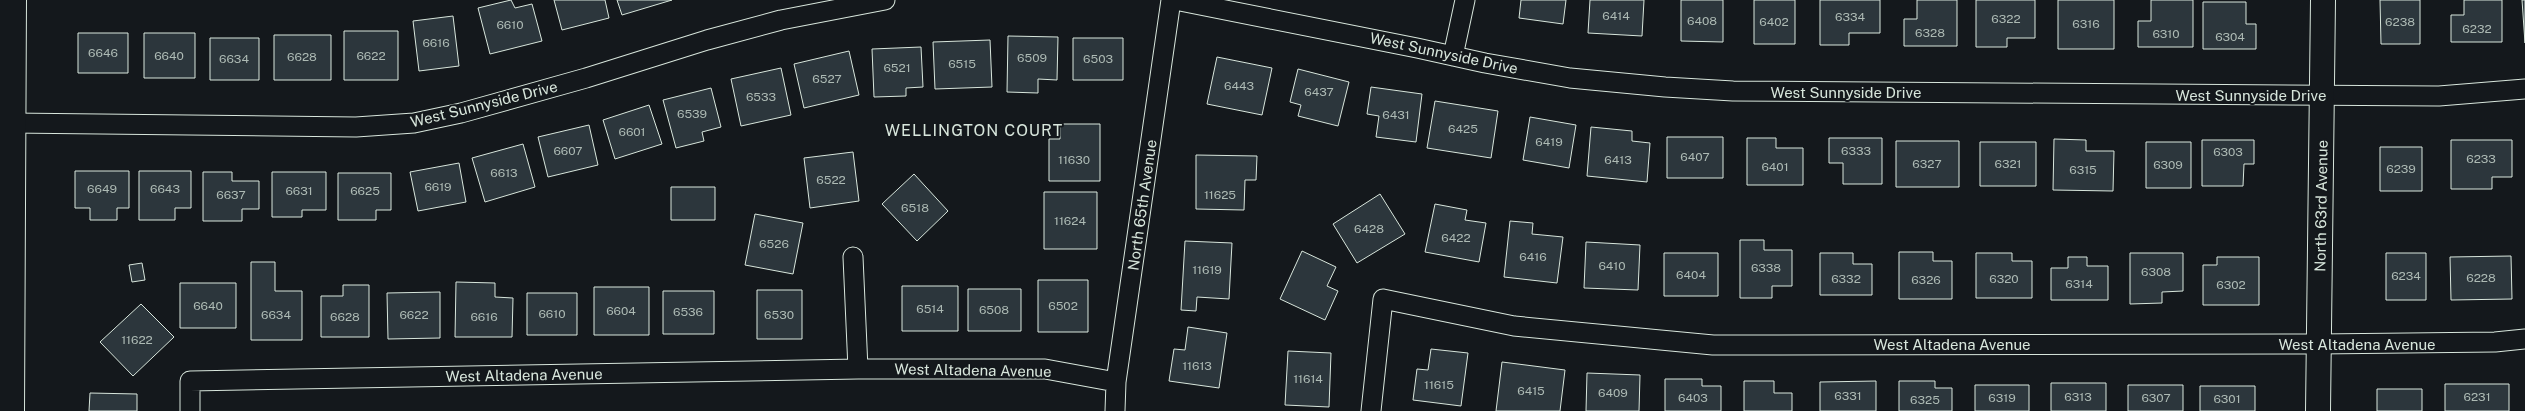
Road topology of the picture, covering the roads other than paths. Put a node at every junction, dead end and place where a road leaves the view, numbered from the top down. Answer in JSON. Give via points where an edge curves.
{"nodes":[{"id":1,"x":885,"y":0,"type":"edge"},
{"id":2,"x":1171,"y":0,"type":"edge"},
{"id":3,"x":1175,"y":0,"type":"edge"},
{"id":4,"x":1466,"y":0,"type":"edge"},
{"id":5,"x":2323,"y":0,"type":"edge"},
{"id":6,"x":9,"y":2,"type":"edge"},
{"id":7,"x":1452,"y":56,"type":"junction"},
{"id":8,"x":2525,"y":89,"type":"edge"},
{"id":9,"x":2323,"y":95,"type":"junction"},
{"id":10,"x":11,"y":124,"type":"junction"},
{"id":11,"x":853,"y":257,"type":"dead end"},
{"id":12,"x":2525,"y":339,"type":"edge"},
{"id":13,"x":2319,"y":344,"type":"junction"},
{"id":14,"x":858,"y":369,"type":"junction"},
{"id":15,"x":1116,"y":382,"type":"junction"},
{"id":16,"x":11,"y":411,"type":"edge"},
{"id":17,"x":190,"y":411,"type":"edge"},
{"id":18,"x":1115,"y":411,"type":"edge"},
{"id":19,"x":1370,"y":411,"type":"edge"},
{"id":20,"x":2318,"y":411,"type":"edge"}],
"edges":[{"from":1,"to":10,"type":"street","name":"West Sunnyside Drive","via":[[781,20],[414,123],[356,127]]},
{"from":2,"to":15,"type":"street","name":"North 65th Avenue"},
{"from":3,"to":7,"type":"street","name":"West Sunnyside Drive"},
{"from":4,"to":7,"type":"street"},
{"from":5,"to":9,"type":"street","name":"North 63rd Avenue"},
{"from":6,"to":10,"type":"main road"},
{"from":7,"to":9,"type":"street","name":"West Sunnyside Drive","via":[[1570,78],[1733,91]]},
{"from":8,"to":9,"type":"street","name":"West Sunnyside Drive","via":[[2439,96]]},
{"from":9,"to":13,"type":"street","name":"North 63rd Avenue"},
{"from":10,"to":16,"type":"main road"},
{"from":11,"to":14,"type":"street"},
{"from":12,"to":13,"type":"street","name":"West Altadena Avenue"},
{"from":13,"to":19,"type":"street","name":"West Altadena Avenue","via":[[1713,345],[1514,326],[1383,299]]},
{"from":13,"to":20,"type":"street","name":"North 63rd Avenue"},
{"from":14,"to":15,"type":"street","name":"West Altadena Avenue","via":[[1045,369]]},
{"from":14,"to":17,"type":"street","name":"West Altadena Avenue","via":[[190,381]]},
{"from":15,"to":18,"type":"street","name":"North 65th Avenue"}]}
